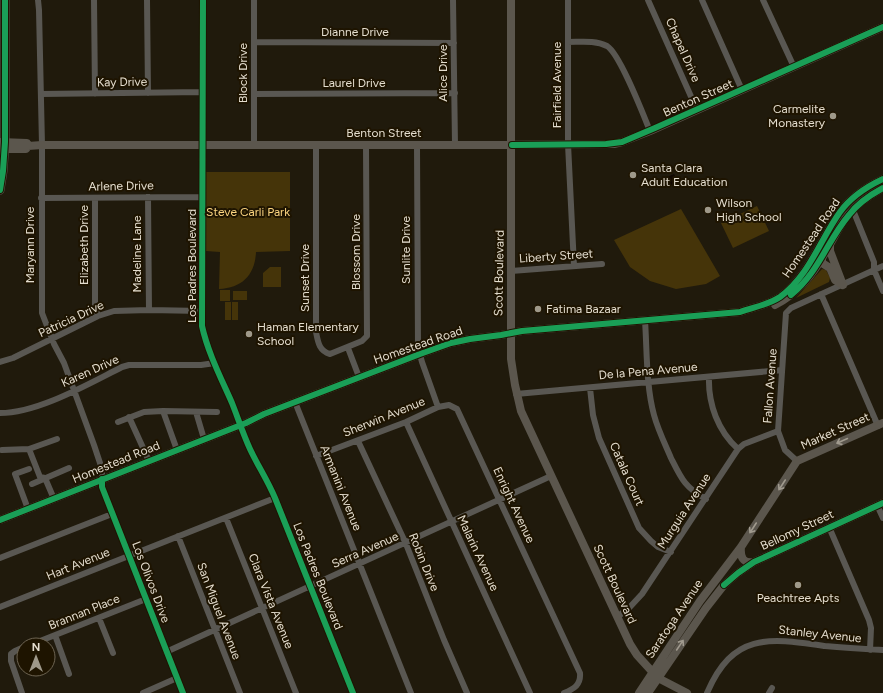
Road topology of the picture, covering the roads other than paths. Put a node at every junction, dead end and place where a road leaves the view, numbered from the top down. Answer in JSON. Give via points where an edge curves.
{"nodes":[{"id":1,"x":5,"y":0,"type":"edge"},
{"id":2,"x":38,"y":0,"type":"edge"},
{"id":3,"x":94,"y":0,"type":"edge"},
{"id":4,"x":147,"y":0,"type":"edge"},
{"id":5,"x":203,"y":0,"type":"edge"},
{"id":6,"x":254,"y":0,"type":"edge"},
{"id":7,"x":453,"y":0,"type":"edge"},
{"id":8,"x":511,"y":0,"type":"edge"},
{"id":9,"x":568,"y":0,"type":"edge"},
{"id":10,"x":648,"y":0,"type":"edge"},
{"id":11,"x":702,"y":0,"type":"edge"},
{"id":12,"x":764,"y":0,"type":"edge"},
{"id":13,"x":883,"y":27,"type":"edge"},
{"id":14,"x":255,"y":42,"type":"junction"},
{"id":15,"x":568,"y":42,"type":"junction"},
{"id":16,"x":454,"y":43,"type":"junction"},
{"id":17,"x":794,"y":67,"type":"junction"},
{"id":18,"x":742,"y":90,"type":"junction"},
{"id":19,"x":203,"y":92,"type":"junction"},
{"id":20,"x":148,"y":93,"type":"junction"},
{"id":21,"x":455,"y":93,"type":"junction"},
{"id":22,"x":41,"y":94,"type":"junction"},
{"id":23,"x":95,"y":94,"type":"junction"},
{"id":24,"x":254,"y":94,"type":"junction"},
{"id":25,"x":697,"y":110,"type":"junction"},
{"id":26,"x":650,"y":131,"type":"junction"},
{"id":27,"x":568,"y":144,"type":"junction"},
{"id":28,"x":42,"y":145,"type":"junction"},
{"id":29,"x":316,"y":145,"type":"junction"},
{"id":30,"x":366,"y":145,"type":"junction"},
{"id":31,"x":417,"y":145,"type":"junction"},
{"id":32,"x":455,"y":145,"type":"junction"},
{"id":33,"x":512,"y":145,"type":"junction"},
{"id":34,"x":2,"y":146,"type":"edge"},
{"id":35,"x":202,"y":146,"type":"junction"},
{"id":36,"x":254,"y":146,"type":"junction"},
{"id":37,"x":883,"y":179,"type":"edge"},
{"id":38,"x":883,"y":188,"type":"edge"},
{"id":39,"x":0,"y":190,"type":"edge"},
{"id":40,"x":148,"y":197,"type":"junction"},
{"id":41,"x":202,"y":197,"type":"junction"},
{"id":42,"x":41,"y":198,"type":"junction"},
{"id":43,"x":95,"y":198,"type":"junction"},
{"id":44,"x":853,"y":210,"type":"junction"},
{"id":45,"x":830,"y":245,"type":"junction"},
{"id":46,"x":818,"y":257,"type":"junction"},
{"id":47,"x":602,"y":264,"type":"dead end"},
{"id":48,"x":574,"y":266,"type":"junction"},
{"id":49,"x":836,"y":266,"type":"junction"},
{"id":50,"x":883,"y":266,"type":"edge"},
{"id":51,"x":874,"y":270,"type":"junction"},
{"id":52,"x":511,"y":271,"type":"junction"},
{"id":53,"x":843,"y":285,"type":"junction"},
{"id":54,"x":883,"y":291,"type":"edge"},
{"id":55,"x":821,"y":294,"type":"junction"},
{"id":56,"x":149,"y":310,"type":"junction"},
{"id":57,"x":202,"y":311,"type":"junction"},
{"id":58,"x":98,"y":316,"type":"junction"},
{"id":59,"x":645,"y":320,"type":"junction"},
{"id":60,"x":511,"y":333,"type":"junction"},
{"id":61,"x":52,"y":339,"type":"junction"},
{"id":62,"x":348,"y":348,"type":"junction"},
{"id":63,"x":420,"y":354,"type":"junction"},
{"id":64,"x":0,"y":362,"type":"edge"},
{"id":65,"x":215,"y":363,"type":"junction"},
{"id":66,"x":782,"y":370,"type":"junction"},
{"id":67,"x":359,"y":377,"type":"junction"},
{"id":68,"x":709,"y":377,"type":"junction"},
{"id":69,"x":649,"y":383,"type":"junction"},
{"id":70,"x":590,"y":388,"type":"junction"},
{"id":71,"x":74,"y":390,"type":"junction"},
{"id":72,"x":516,"y":394,"type":"junction"},
{"id":73,"x":295,"y":402,"type":"junction"},
{"id":74,"x":438,"y":407,"type":"junction"},
{"id":75,"x":163,"y":411,"type":"junction"},
{"id":76,"x":196,"y":412,"type":"junction"},
{"id":77,"x":217,"y":412,"type":"dead end"},
{"id":78,"x":0,"y":413,"type":"edge"},
{"id":79,"x":129,"y":417,"type":"junction"},
{"id":80,"x":118,"y":422,"type":"dead end"},
{"id":81,"x":406,"y":422,"type":"junction"},
{"id":82,"x":880,"y":424,"type":"edge"},
{"id":83,"x":240,"y":425,"type":"junction"},
{"id":84,"x":778,"y":431,"type":"junction"},
{"id":85,"x":204,"y":439,"type":"junction"},
{"id":86,"x":57,"y":440,"type":"dead end"},
{"id":87,"x":358,"y":441,"type":"junction"},
{"id":88,"x":29,"y":449,"type":"junction"},
{"id":89,"x":738,"y":449,"type":"junction"},
{"id":90,"x":2,"y":450,"type":"dead end"},
{"id":91,"x":177,"y":450,"type":"junction"},
{"id":92,"x":316,"y":456,"type":"junction"},
{"id":93,"x":149,"y":461,"type":"junction"},
{"id":94,"x":797,"y":461,"type":"junction"},
{"id":95,"x":69,"y":468,"type":"dead end"},
{"id":96,"x":30,"y":469,"type":"dead end"},
{"id":97,"x":551,"y":476,"type":"junction"},
{"id":98,"x":45,"y":478,"type":"junction"},
{"id":99,"x":102,"y":480,"type":"junction"},
{"id":100,"x":32,"y":484,"type":"dead end"},
{"id":101,"x":275,"y":498,"type":"junction"},
{"id":102,"x":54,"y":499,"type":"junction"},
{"id":103,"x":500,"y":499,"type":"junction"},
{"id":104,"x":706,"y":499,"type":"junction"},
{"id":105,"x":880,"y":504,"type":"edge"},
{"id":106,"x":28,"y":509,"type":"junction"},
{"id":107,"x":112,"y":514,"type":"junction"},
{"id":108,"x":226,"y":518,"type":"junction"},
{"id":109,"x":883,"y":518,"type":"edge"},
{"id":110,"x":0,"y":520,"type":"edge"},
{"id":111,"x":452,"y":521,"type":"junction"},
{"id":112,"x":829,"y":527,"type":"junction"},
{"id":113,"x":178,"y":536,"type":"junction"},
{"id":114,"x":406,"y":544,"type":"junction"},
{"id":115,"x":741,"y":547,"type":"junction"},
{"id":116,"x":671,"y":552,"type":"junction"},
{"id":117,"x":128,"y":556,"type":"junction"},
{"id":118,"x":0,"y":558,"type":"edge"},
{"id":119,"x":731,"y":560,"type":"junction"},
{"id":120,"x":754,"y":562,"type":"junction"},
{"id":121,"x":359,"y":564,"type":"junction"},
{"id":122,"x":738,"y":572,"type":"junction"},
{"id":123,"x":724,"y":585,"type":"joint"},
{"id":124,"x":310,"y":587,"type":"junction"},
{"id":125,"x":146,"y":599,"type":"junction"},
{"id":126,"x":0,"y":607,"type":"edge"},
{"id":127,"x":262,"y":609,"type":"junction"},
{"id":128,"x":617,"y":617,"type":"junction"},
{"id":129,"x":99,"y":618,"type":"junction"},
{"id":130,"x":215,"y":630,"type":"junction"},
{"id":131,"x":55,"y":635,"type":"junction"},
{"id":132,"x":50,"y":637,"type":"edge"},
{"id":133,"x":870,"y":650,"type":"junction"},
{"id":134,"x":883,"y":650,"type":"edge"},
{"id":135,"x":16,"y":651,"type":"edge"},
{"id":136,"x":166,"y":652,"type":"junction"},
{"id":137,"x":113,"y":653,"type":"dead end"},
{"id":138,"x":69,"y":674,"type":"dead end"},
{"id":139,"x":655,"y":675,"type":"junction"},
{"id":140,"x":16,"y":676,"type":"edge"},
{"id":141,"x":16,"y":677,"type":"edge"},
{"id":142,"x":177,"y":678,"type":"junction"},
{"id":143,"x":22,"y":693,"type":"edge"},
{"id":144,"x":143,"y":693,"type":"edge"},
{"id":145,"x":182,"y":693,"type":"edge"},
{"id":146,"x":240,"y":693,"type":"edge"},
{"id":147,"x":296,"y":693,"type":"edge"},
{"id":148,"x":353,"y":693,"type":"edge"},
{"id":149,"x":411,"y":693,"type":"edge"},
{"id":150,"x":467,"y":693,"type":"edge"},
{"id":151,"x":530,"y":693,"type":"edge"},
{"id":152,"x":564,"y":693,"type":"edge"},
{"id":153,"x":639,"y":693,"type":"edge"},
{"id":154,"x":648,"y":693,"type":"edge"},
{"id":155,"x":688,"y":693,"type":"edge"},
{"id":156,"x":707,"y":693,"type":"edge"}],
"edges":[{"from":1,"to":34,"type":"highway"},
{"from":2,"to":22,"type":"street","name":"Maryann Drive"},
{"from":3,"to":23,"type":"street"},
{"from":4,"to":20,"type":"street"},
{"from":5,"to":19,"type":"street","name":"Los Padres Boulevard"},
{"from":6,"to":14,"type":"street","name":"Block Drive"},
{"from":7,"to":16,"type":"street","name":"Alice Drive"},
{"from":8,"to":33,"type":"main road","name":"Scott Boulevard"},
{"from":9,"to":15,"type":"street","name":"Fairfield Avenue"},
{"from":10,"to":25,"type":"street","name":"Chapel Drive"},
{"from":11,"to":18,"type":"street"},
{"from":12,"to":17,"type":"street"},
{"from":13,"to":17,"type":"main road","name":"Benton Street"},
{"from":14,"to":16,"type":"street","name":"Dianne Drive"},
{"from":14,"to":24,"type":"street","name":"Block Drive"},
{"from":15,"to":26,"type":"street","via":[[597,42],[614,52]]},
{"from":15,"to":27,"type":"street","name":"Fairfield Avenue"},
{"from":16,"to":21,"type":"street","name":"Alice Drive"},
{"from":17,"to":18,"type":"main road","name":"Benton Street"},
{"from":18,"to":25,"type":"main road","name":"Benton Street"},
{"from":19,"to":20,"type":"street","name":"Kay Drive"},
{"from":19,"to":35,"type":"street","name":"Los Padres Boulevard"},
{"from":20,"to":23,"type":"street","name":"Kay Drive"},
{"from":21,"to":24,"type":"street","name":"Laurel Drive"},
{"from":21,"to":32,"type":"street","name":"Alice Drive"},
{"from":22,"to":23,"type":"street","name":"Kay Drive"},
{"from":22,"to":28,"type":"street","name":"Maryann Drive"},
{"from":24,"to":36,"type":"street","name":"Block Drive"},
{"from":25,"to":26,"type":"main road","name":"Benton Street"},
{"from":26,"to":27,"type":"main road","name":"Benton Street","via":[[614,144]]},
{"from":27,"to":33,"type":"main road","name":"Benton Street"},
{"from":27,"to":48,"type":"street","name":"Fairfield Avenue"},
{"from":28,"to":34,"type":"main road","name":"Benton Street","via":[[28,146],[26,149]]},
{"from":28,"to":35,"type":"main road","name":"Benton Street"},
{"from":28,"to":42,"type":"street","name":"Maryann Drive"},
{"from":29,"to":30,"type":"main road","name":"Benton Street"},
{"from":29,"to":36,"type":"main road","name":"Benton Street"},
{"from":29,"to":62,"type":"street","name":"Sunset Drive","via":[[316,332],[324,352],[330,354]]},
{"from":30,"to":31,"type":"main road","name":"Benton Street"},
{"from":30,"to":62,"type":"street","name":"Blossom Drive","via":[[367,336]]},
{"from":31,"to":32,"type":"main road","name":"Benton Street"},
{"from":31,"to":63,"type":"street","name":"Sunlite Drive"},
{"from":32,"to":33,"type":"main road","name":"Benton Street"},
{"from":33,"to":52,"type":"main road","name":"Scott Boulevard"},
{"from":34,"to":39,"type":"highway"},
{"from":35,"to":36,"type":"main road","name":"Benton Street"},
{"from":35,"to":41,"type":"street","name":"Los Padres Boulevard"},
{"from":37,"to":46,"type":"main road","name":"Homestead Road","via":[[866,188],[848,203],[834,222]]},
{"from":38,"to":44,"type":"main road","name":"Homestead Road","via":[[865,198]]},
{"from":40,"to":41,"type":"street","name":"Arlene Drive"},
{"from":40,"to":43,"type":"street","name":"Arlene Drive"},
{"from":40,"to":56,"type":"street","name":"Madeline Lane"},
{"from":41,"to":57,"type":"street","name":"Los Padres Boulevard"},
{"from":42,"to":43,"type":"street","name":"Arlene Drive"},
{"from":42,"to":61,"type":"street","name":"Maryann Drive","via":[[42,313]]},
{"from":43,"to":58,"type":"street","name":"Elizabeth Drive","via":[[95,307]]},
{"from":44,"to":45,"type":"main road","name":"Homestead Road"},
{"from":44,"to":51,"type":"street","via":[[874,262]]},
{"from":45,"to":46,"type":"main road","name":"Homestead Road"},
{"from":45,"to":49,"type":"main road"},
{"from":46,"to":49,"type":"main road"},
{"from":46,"to":53,"type":"main road","via":[[830,268],[835,280]]},
{"from":46,"to":59,"type":"main road","name":"Homestead Road","via":[[794,285],[780,297],[766,304],[740,312]]},
{"from":47,"to":48,"type":"street","name":"Liberty Street"},
{"from":48,"to":52,"type":"street","name":"Liberty Street"},
{"from":49,"to":53,"type":"main road"},
{"from":50,"to":51,"type":"street"},
{"from":51,"to":53,"type":"street"},
{"from":51,"to":54,"type":"street"},
{"from":52,"to":60,"type":"main road","name":"Scott Boulevard"},
{"from":53,"to":55,"type":"street"},
{"from":55,"to":66,"type":"street","name":"Fallon Avenue","via":[[791,308],[785,314]]},
{"from":55,"to":82,"type":"street"},
{"from":56,"to":57,"type":"street","name":"Patricia Drive"},
{"from":56,"to":58,"type":"street","name":"Patricia Drive","via":[[114,311]]},
{"from":57,"to":65,"type":"street","name":"Los Padres Boulevard","via":[[202,326]]},
{"from":58,"to":61,"type":"street","name":"Patricia Drive"},
{"from":59,"to":60,"type":"main road","name":"Homestead Road"},
{"from":59,"to":69,"type":"street"},
{"from":60,"to":63,"type":"main road","name":"Homestead Road","via":[[462,340]]},
{"from":60,"to":72,"type":"main road","name":"Scott Boulevard","via":[[511,359]]},
{"from":61,"to":64,"type":"street","name":"Patricia Drive"},
{"from":61,"to":71,"type":"street","name":"Maryann Drive"},
{"from":62,"to":67,"type":"street"},
{"from":63,"to":67,"type":"main road","name":"Homestead Road"},
{"from":63,"to":74,"type":"street"},
{"from":65,"to":71,"type":"street","name":"Karen Drive","via":[[129,365]]},
{"from":65,"to":83,"type":"street","name":"Los Padres Boulevard"},
{"from":66,"to":68,"type":"street","name":"De la Pena Avenue"},
{"from":66,"to":84,"type":"street","name":"Fallon Avenue"},
{"from":67,"to":73,"type":"main road","name":"Homestead Road"},
{"from":68,"to":69,"type":"street","name":"De la Pena Avenue"},
{"from":68,"to":89,"type":"street","via":[[712,405],[722,431]]},
{"from":69,"to":70,"type":"street","name":"De la Pena Avenue"},
{"from":69,"to":104,"type":"street","via":[[654,415],[681,478],[692,490]]},
{"from":70,"to":72,"type":"street","name":"De la Pena Avenue"},
{"from":70,"to":116,"type":"street","name":"Catala Court","via":[[599,438],[639,528],[658,547]]},
{"from":71,"to":78,"type":"street","name":"Karen Drive","via":[[29,408]]},
{"from":71,"to":99,"type":"street","name":"Maryann Drive","via":[[102,469]]},
{"from":72,"to":97,"type":"main road","name":"Scott Boulevard","via":[[521,411]]},
{"from":73,"to":83,"type":"main road","name":"Homestead Road"},
{"from":73,"to":92,"type":"street","name":"Armanini Avenue"},
{"from":74,"to":81,"type":"street","name":"Sherwin Avenue"},
{"from":74,"to":103,"type":"street","name":"Enright Avenue","via":[[454,406],[459,412]]},
{"from":75,"to":76,"type":"street"},
{"from":75,"to":79,"type":"street","via":[[144,412]]},
{"from":75,"to":91,"type":"street"},
{"from":76,"to":77,"type":"street"},
{"from":76,"to":85,"type":"street"},
{"from":79,"to":80,"type":"street"},
{"from":79,"to":93,"type":"street"},
{"from":81,"to":87,"type":"street","name":"Sherwin Avenue"},
{"from":81,"to":111,"type":"street","name":"Malarin Avenue"},
{"from":82,"to":94,"type":"main road","name":"Market Street","one_way":true},
{"from":83,"to":85,"type":"main road","name":"Homestead Road"},
{"from":83,"to":101,"type":"street","name":"Los Padres Boulevard"},
{"from":84,"to":89,"type":"street","name":"Murguia Avenue","via":[[744,444]]},
{"from":84,"to":94,"type":"street","name":"Fallon Avenue","via":[[785,450]]},
{"from":85,"to":91,"type":"main road","name":"Homestead Road"},
{"from":86,"to":88,"type":"street"},
{"from":87,"to":92,"type":"street","name":"Sherwin Avenue"},
{"from":87,"to":114,"type":"street","name":"Robin Drive"},
{"from":88,"to":90,"type":"street"},
{"from":88,"to":98,"type":"street","via":[[40,477]]},
{"from":89,"to":104,"type":"street","name":"Murguia Avenue"},
{"from":91,"to":93,"type":"main road","name":"Homestead Road"},
{"from":92,"to":121,"type":"street","name":"Armanini Avenue"},
{"from":93,"to":99,"type":"main road","name":"Homestead Road"},
{"from":94,"to":115,"type":"main road","name":"Saratoga Avenue","one_way":true},
{"from":95,"to":98,"type":"street"},
{"from":96,"to":106,"type":"street","via":[[15,474]]},
{"from":97,"to":103,"type":"street","name":"Serra Avenue"},
{"from":97,"to":128,"type":"main road","name":"Scott Boulevard"},
{"from":98,"to":100,"type":"street"},
{"from":98,"to":102,"type":"street"},
{"from":99,"to":102,"type":"main road","name":"Homestead Road"},
{"from":99,"to":107,"type":"street","name":"Los Olivos Drive"},
{"from":101,"to":108,"type":"street","name":"Hart Avenue"},
{"from":101,"to":124,"type":"street","name":"Los Padres Boulevard"},
{"from":102,"to":106,"type":"main road","name":"Homestead Road"},
{"from":103,"to":111,"type":"street","name":"Serra Avenue"},
{"from":103,"to":152,"type":"street","name":"Enright Avenue","via":[[580,674],[580,680],[575,688]]},
{"from":104,"to":116,"type":"street","name":"Murguia Avenue"},
{"from":105,"to":109,"type":"street"},
{"from":105,"to":112,"type":"main road","name":"Bellomy Street"},
{"from":106,"to":110,"type":"main road","name":"Homestead Road"},
{"from":107,"to":117,"type":"street","name":"Los Olivos Drive"},
{"from":107,"to":118,"type":"street"},
{"from":108,"to":113,"type":"street","name":"Hart Avenue"},
{"from":108,"to":127,"type":"street","name":"Clara Vista Avenue"},
{"from":111,"to":114,"type":"street","name":"Serra Avenue"},
{"from":111,"to":151,"type":"street","name":"Malarin Avenue"},
{"from":112,"to":120,"type":"main road","name":"Bellomy Street"},
{"from":112,"to":133,"type":"street","via":[[869,620]]},
{"from":113,"to":117,"type":"street","name":"Hart Avenue"},
{"from":113,"to":130,"type":"street","name":"San Miguel Avenue"},
{"from":114,"to":121,"type":"street","name":"Serra Avenue"},
{"from":114,"to":150,"type":"street","name":"Robin Drive"},
{"from":115,"to":119,"type":"main road","name":"Saratoga Avenue"},
{"from":115,"to":120,"type":"main road","via":[[741,558],[745,562]]},
{"from":116,"to":128,"type":"street","name":"Murguia Avenue","via":[[633,605]]},
{"from":117,"to":125,"type":"street","name":"Los Olivos Drive"},
{"from":117,"to":126,"type":"street","name":"Hart Avenue"},
{"from":119,"to":122,"type":"main road","via":[[738,564]]},
{"from":119,"to":139,"type":"main road","name":"Saratoga Avenue","via":[[700,601]]},
{"from":120,"to":122,"type":"main road","name":"Bellomy Street"},
{"from":121,"to":124,"type":"street","name":"Serra Avenue"},
{"from":121,"to":149,"type":"street","name":"Armanini Avenue"},
{"from":122,"to":123,"type":"main road","name":"Bellomy Street"},
{"from":139,"to":123,"type":"main road","name":"Saratoga Avenue","one_way":true},
{"from":124,"to":127,"type":"street","name":"Serra Avenue"},
{"from":124,"to":148,"type":"street","name":"Los Padres Boulevard"},
{"from":125,"to":129,"type":"street","name":"Brannan Place"},
{"from":125,"to":136,"type":"street","name":"Los Olivos Drive"},
{"from":127,"to":130,"type":"street","name":"Serra Avenue"},
{"from":127,"to":147,"type":"street","name":"Clara Vista Avenue"},
{"from":128,"to":139,"type":"main road","name":"Scott Boulevard","via":[[636,655]]},
{"from":129,"to":131,"type":"street","name":"Brannan Place"},
{"from":129,"to":137,"type":"street"},
{"from":130,"to":136,"type":"street","name":"Serra Avenue"},
{"from":130,"to":146,"type":"street","name":"San Miguel Avenue"},
{"from":131,"to":132,"type":"street","name":"Brannan Place"},
{"from":131,"to":138,"type":"street"},
{"from":133,"to":134,"type":"street","name":"Stanley Avenue"},
{"from":133,"to":156,"type":"street","name":"Stanley Avenue","via":[[769,640],[753,643],[730,657],[714,677]]},
{"from":135,"to":140,"type":"street","via":[[11,654]]},
{"from":136,"to":142,"type":"street","name":"Los Olivos Drive"},
{"from":139,"to":153,"type":"main road","name":"Saratoga Avenue"},
{"from":139,"to":154,"type":"main road","name":"Saratoga Avenue"},
{"from":139,"to":155,"type":"main road"},
{"from":141,"to":143,"type":"street"},
{"from":142,"to":144,"type":"street"},
{"from":142,"to":145,"type":"street","name":"Los Olivos Drive"}]}
